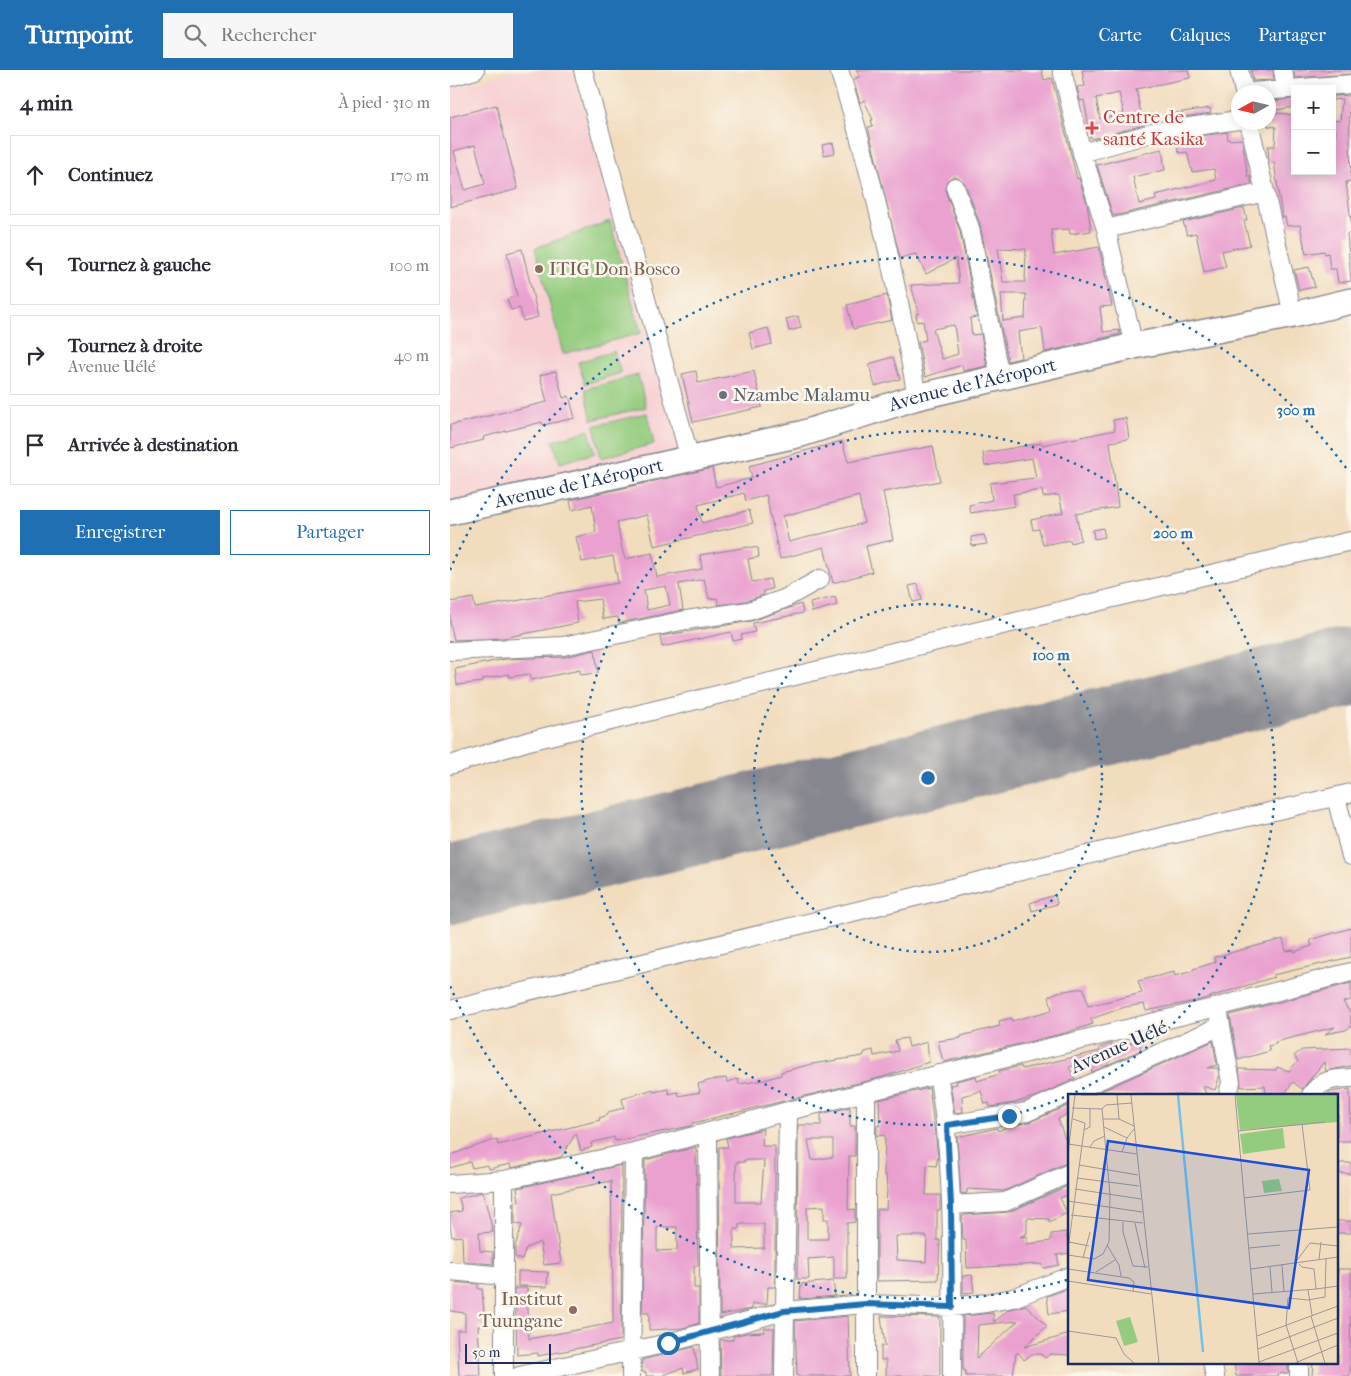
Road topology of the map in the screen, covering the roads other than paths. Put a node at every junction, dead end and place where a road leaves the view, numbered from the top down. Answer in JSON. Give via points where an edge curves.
{"nodes":[{"id":1,"x":475,"y":70,"type":"edge"},
{"id":2,"x":583,"y":70,"type":"edge"},
{"id":3,"x":839,"y":70,"type":"edge"},
{"id":4,"x":1048,"y":70,"type":"edge"},
{"id":5,"x":1239,"y":70,"type":"edge"},
{"id":6,"x":1283,"y":70,"type":"edge"},
{"id":7,"x":1063,"y":74,"type":"edge"},
{"id":8,"x":450,"y":76,"type":"edge"},
{"id":9,"x":1351,"y":84,"type":"edge"},
{"id":10,"x":1242,"y":85,"type":"edge"},
{"id":11,"x":1286,"y":88,"type":"junction"},
{"id":12,"x":1276,"y":89,"type":"edge"},
{"id":13,"x":1231,"y":121,"type":"edge"},
{"id":14,"x":1251,"y":130,"type":"edge"},
{"id":15,"x":1082,"y":153,"type":"junction"},
{"id":16,"x":955,"y":187,"type":"dead end"},
{"id":17,"x":1265,"y":192,"type":"junction"},
{"id":18,"x":1106,"y":229,"type":"junction"},
{"id":19,"x":1351,"y":301,"type":"edge"},
{"id":20,"x":1293,"y":315,"type":"junction"},
{"id":21,"x":1134,"y":346,"type":"junction"},
{"id":22,"x":1000,"y":377,"type":"junction"},
{"id":23,"x":917,"y":397,"type":"junction"},
{"id":24,"x":690,"y":459,"type":"junction"},
{"id":25,"x":450,"y":512,"type":"edge"},
{"id":26,"x":1351,"y":541,"type":"edge"},
{"id":27,"x":820,"y":579,"type":"dead end"},
{"id":28,"x":450,"y":651,"type":"edge"},
{"id":29,"x":450,"y":765,"type":"edge"},
{"id":30,"x":1343,"y":795,"type":"edge"},
{"id":31,"x":1351,"y":856,"type":"edge"},
{"id":32,"x":1351,"y":972,"type":"edge"},
{"id":33,"x":1217,"y":1007,"type":"junction"},
{"id":34,"x":450,"y":1010,"type":"edge"},
{"id":35,"x":1221,"y":1026,"type":"junction"},
{"id":36,"x":938,"y":1074,"type":"junction"},
{"id":37,"x":1351,"y":1078,"type":"edge"},
{"id":38,"x":866,"y":1092,"type":"junction"},
{"id":39,"x":1228,"y":1094,"type":"edge"},
{"id":40,"x":1312,"y":1094,"type":"edge"},
{"id":41,"x":788,"y":1111,"type":"junction"},
{"id":42,"x":947,"y":1125,"type":"junction"},
{"id":43,"x":708,"y":1133,"type":"junction"},
{"id":44,"x":634,"y":1152,"type":"junction"},
{"id":45,"x":1068,"y":1174,"type":"edge"},
{"id":46,"x":504,"y":1180,"type":"junction"},
{"id":47,"x":450,"y":1184,"type":"edge"},
{"id":48,"x":951,"y":1205,"type":"junction"},
{"id":49,"x":450,"y":1271,"type":"edge"},
{"id":50,"x":504,"y":1276,"type":"junction"},
{"id":51,"x":1068,"y":1277,"type":"edge"},
{"id":52,"x":866,"y":1304,"type":"junction"},
{"id":53,"x":952,"y":1307,"type":"junction"},
{"id":54,"x":784,"y":1311,"type":"junction"},
{"id":55,"x":710,"y":1332,"type":"junction"},
{"id":56,"x":631,"y":1352,"type":"junction"},
{"id":57,"x":504,"y":1376,"type":"edge"},
{"id":58,"x":519,"y":1376,"type":"edge"},
{"id":59,"x":631,"y":1376,"type":"edge"},
{"id":60,"x":710,"y":1376,"type":"edge"},
{"id":61,"x":784,"y":1376,"type":"edge"},
{"id":62,"x":866,"y":1376,"type":"edge"},
{"id":63,"x":952,"y":1376,"type":"edge"}],
"edges":[{"from":1,"to":8,"type":"street"},
{"from":2,"to":24,"type":"street"},
{"from":3,"to":23,"type":"street","via":[[868,164],[896,281]]},
{"from":4,"to":7,"type":"street"},
{"from":5,"to":10,"type":"street"},
{"from":6,"to":11,"type":"street"},
{"from":7,"to":15,"type":"street"},
{"from":9,"to":11,"type":"street"},
{"from":11,"to":12,"type":"street"},
{"from":13,"to":15,"type":"street","via":[[1155,132]]},
{"from":14,"to":17,"type":"street"},
{"from":15,"to":18,"type":"street"},
{"from":16,"to":22,"type":"street","via":[[970,228]]},
{"from":17,"to":18,"type":"street"},
{"from":17,"to":20,"type":"street"},
{"from":18,"to":21,"type":"street"},
{"from":19,"to":20,"type":"highway","name":"Avenue de l'Aéroport"},
{"from":20,"to":21,"type":"highway","name":"Avenue de l'Aéroport"},
{"from":21,"to":22,"type":"highway","name":"Avenue de l'Aéroport"},
{"from":22,"to":23,"type":"highway","name":"Avenue de l'Aéroport"},
{"from":23,"to":24,"type":"highway","name":"Avenue de l'Aéroport","via":[[801,434]]},
{"from":24,"to":25,"type":"highway","name":"Avenue de l'Aéroport"},
{"from":26,"to":29,"type":"street","via":[[530,741]]},
{"from":27,"to":28,"type":"street","via":[[784,599],[749,612],[686,620],[563,646]]},
{"from":30,"to":31,"type":"street"},
{"from":30,"to":34,"type":"street","via":[[1161,836]]},
{"from":32,"to":33,"type":"street"},
{"from":33,"to":35,"type":"street"},
{"from":33,"to":36,"type":"street"},
{"from":35,"to":39,"type":"street","via":[[1231,1082]]},
{"from":35,"to":42,"type":"street","name":"Avenue Uélé","via":[[1027,1112]]},
{"from":36,"to":38,"type":"street"},
{"from":36,"to":42,"type":"street"},
{"from":37,"to":40,"type":"street","via":[[1329,1079]]},
{"from":38,"to":41,"type":"street"},
{"from":38,"to":52,"type":"street"},
{"from":41,"to":43,"type":"street"},
{"from":41,"to":54,"type":"street"},
{"from":42,"to":48,"type":"street"},
{"from":43,"to":44,"type":"street"},
{"from":43,"to":55,"type":"street"},
{"from":44,"to":46,"type":"street"},
{"from":44,"to":56,"type":"street"},
{"from":45,"to":48,"type":"street","via":[[1004,1202]]},
{"from":46,"to":47,"type":"street"},
{"from":46,"to":50,"type":"street"},
{"from":48,"to":53,"type":"street"},
{"from":49,"to":50,"type":"street"},
{"from":50,"to":57,"type":"street"},
{"from":51,"to":53,"type":"street","via":[[999,1302]]},
{"from":52,"to":53,"type":"street"},
{"from":52,"to":54,"type":"street"},
{"from":52,"to":62,"type":"street"},
{"from":53,"to":63,"type":"street"},
{"from":54,"to":55,"type":"street"},
{"from":54,"to":61,"type":"street"},
{"from":55,"to":56,"type":"street"},
{"from":55,"to":60,"type":"street"},
{"from":56,"to":58,"type":"street"},
{"from":56,"to":59,"type":"street"}]}
